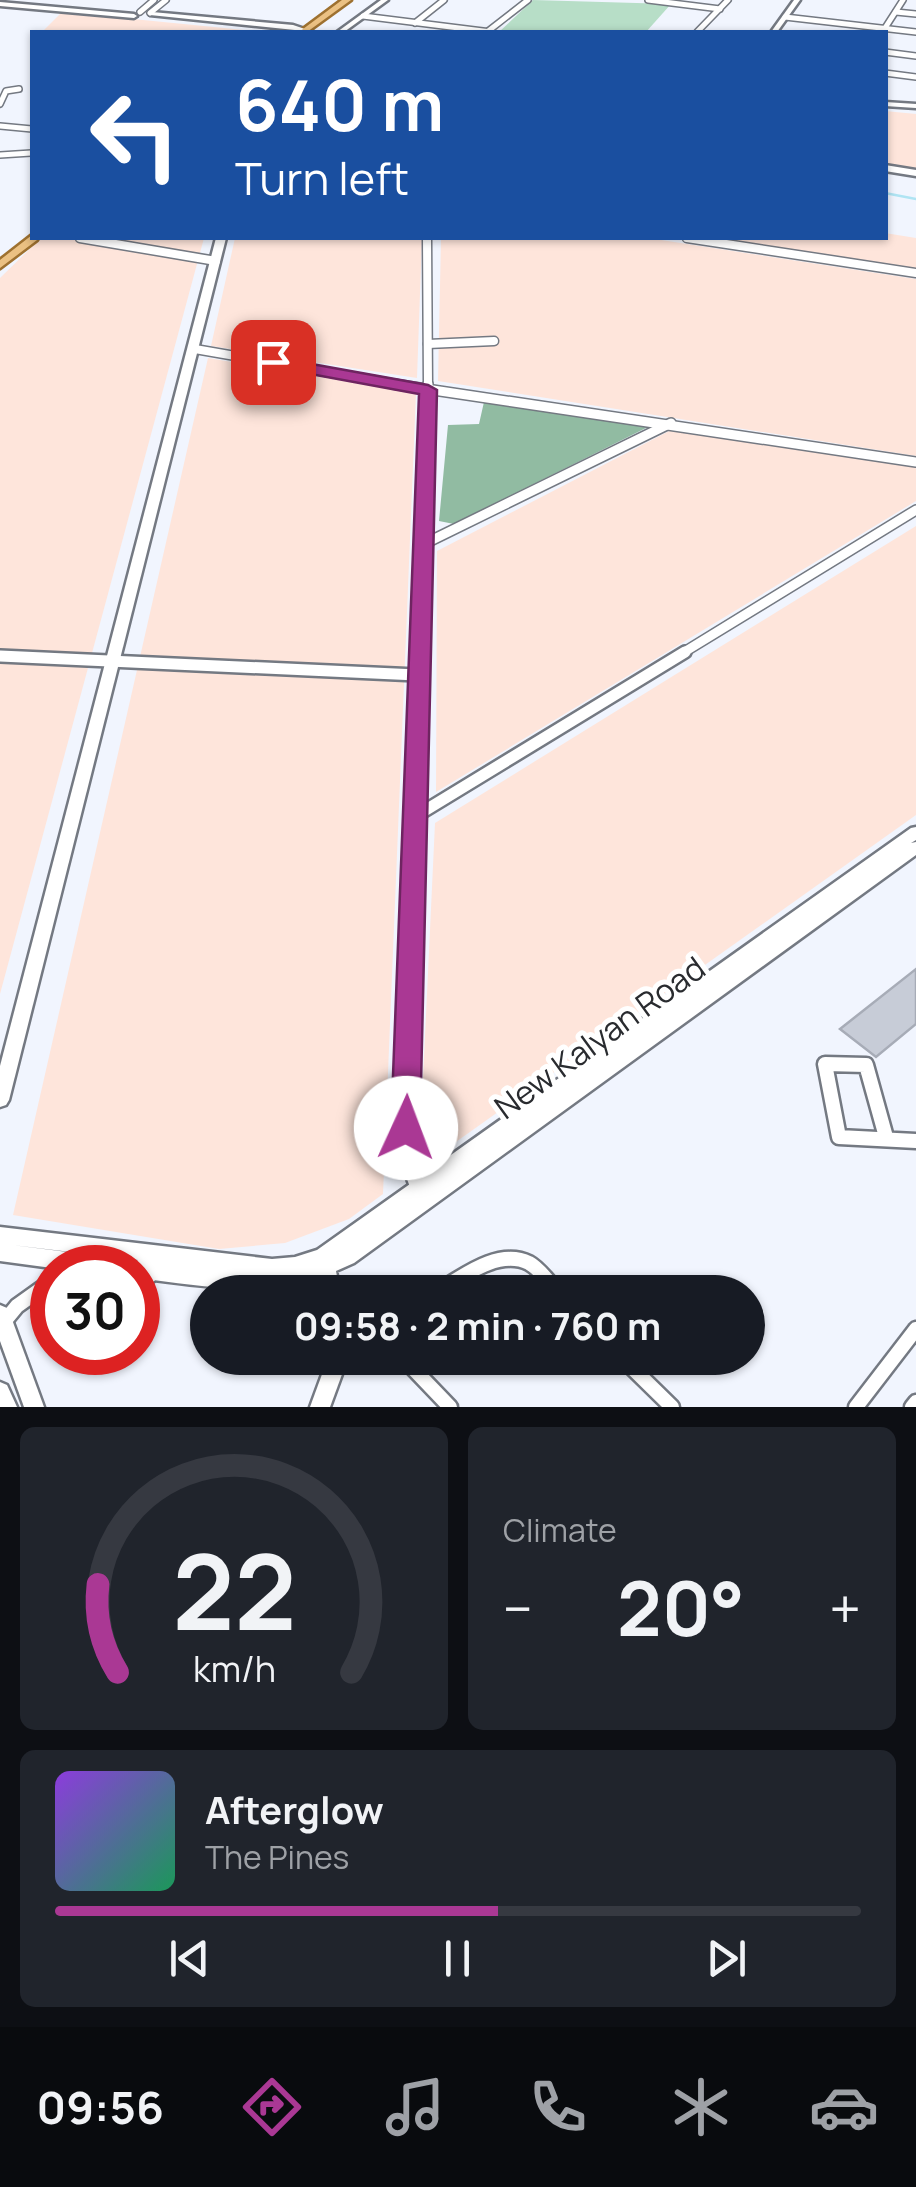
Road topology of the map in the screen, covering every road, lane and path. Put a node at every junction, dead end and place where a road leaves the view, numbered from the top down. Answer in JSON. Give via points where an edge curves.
{"nodes":[{"id":1,"x":9,"y":0,"type":"edge"},
{"id":2,"x":154,"y":0,"type":"edge"},
{"id":3,"x":166,"y":0,"type":"edge"},
{"id":4,"x":350,"y":0,"type":"edge"},
{"id":5,"x":384,"y":0,"type":"edge"},
{"id":6,"x":444,"y":0,"type":"edge"},
{"id":7,"x":528,"y":0,"type":"edge"},
{"id":8,"x":648,"y":0,"type":"edge"},
{"id":9,"x":728,"y":0,"type":"edge"},
{"id":10,"x":797,"y":0,"type":"edge"},
{"id":11,"x":903,"y":0,"type":"edge"},
{"id":12,"x":25,"y":1,"type":"edge"},
{"id":13,"x":0,"y":4,"type":"edge"},
{"id":14,"x":40,"y":5,"type":"junction"},
{"id":15,"x":720,"y":8,"type":"junction"},
{"id":16,"x":896,"y":12,"type":"junction"},
{"id":17,"x":143,"y":14,"type":"junction"},
{"id":18,"x":916,"y":14,"type":"edge"},
{"id":19,"x":363,"y":16,"type":"junction"},
{"id":20,"x":785,"y":17,"type":"junction"},
{"id":21,"x":415,"y":23,"type":"junction"},
{"id":22,"x":885,"y":28,"type":"junction"},
{"id":23,"x":293,"y":30,"type":"edge"},
{"id":24,"x":304,"y":30,"type":"edge"},
{"id":25,"x":343,"y":30,"type":"edge"},
{"id":26,"x":473,"y":30,"type":"edge"},
{"id":27,"x":491,"y":30,"type":"edge"},
{"id":28,"x":699,"y":30,"type":"edge"},
{"id":29,"x":775,"y":30,"type":"edge"},
{"id":30,"x":916,"y":32,"type":"edge"},
{"id":31,"x":888,"y":52,"type":"edge"},
{"id":32,"x":916,"y":56,"type":"edge"},
{"id":33,"x":888,"y":73,"type":"edge"},
{"id":34,"x":916,"y":77,"type":"edge"},
{"id":35,"x":19,"y":89,"type":"dead end"},
{"id":36,"x":0,"y":104,"type":"edge"},
{"id":37,"x":888,"y":106,"type":"edge"},
{"id":38,"x":916,"y":108,"type":"edge"},
{"id":39,"x":0,"y":126,"type":"edge"},
{"id":40,"x":30,"y":128,"type":"edge"},
{"id":41,"x":30,"y":153,"type":"edge"},
{"id":42,"x":0,"y":155,"type":"edge"},
{"id":43,"x":888,"y":168,"type":"edge"},
{"id":44,"x":916,"y":173,"type":"edge"},
{"id":45,"x":30,"y":236,"type":"edge"},
{"id":46,"x":92,"y":240,"type":"edge"},
{"id":47,"x":221,"y":240,"type":"edge"},
{"id":48,"x":427,"y":240,"type":"edge"},
{"id":49,"x":700,"y":240,"type":"edge"},
{"id":50,"x":2,"y":258,"type":"edge"},
{"id":51,"x":216,"y":261,"type":"junction"},
{"id":52,"x":916,"y":273,"type":"edge"},
{"id":53,"x":494,"y":341,"type":"dead end"},
{"id":54,"x":428,"y":344,"type":"junction"},
{"id":55,"x":195,"y":349,"type":"junction"},
{"id":56,"x":428,"y":390,"type":"junction"},
{"id":57,"x":672,"y":423,"type":"junction"},
{"id":58,"x":916,"y":462,"type":"edge"},
{"id":59,"x":916,"y":510,"type":"edge"},
{"id":60,"x":422,"y":545,"type":"junction"},
{"id":61,"x":0,"y":656,"type":"edge"},
{"id":62,"x":113,"y":660,"type":"junction"},
{"id":63,"x":417,"y":674,"type":"junction"},
{"id":64,"x":416,"y":816,"type":"junction"},
{"id":65,"x":916,"y":832,"type":"edge"},
{"id":66,"x":916,"y":847,"type":"edge"},
{"id":67,"x":850,"y":888,"type":"junction"},
{"id":68,"x":0,"y":1100,"type":"edge"},
{"id":69,"x":886,"y":1137,"type":"junction"},
{"id":70,"x":916,"y":1141,"type":"edge"},
{"id":71,"x":421,"y":1194,"type":"junction"},
{"id":72,"x":0,"y":1236,"type":"edge"},
{"id":73,"x":30,"y":1248,"type":"joint"},
{"id":74,"x":0,"y":1252,"type":"edge"},
{"id":75,"x":160,"y":1259,"type":"edge"},
{"id":76,"x":324,"y":1262,"type":"junction"},
{"id":77,"x":160,"y":1271,"type":"edge"},
{"id":78,"x":327,"y":1275,"type":"edge"},
{"id":79,"x":468,"y":1275,"type":"edge"},
{"id":80,"x":541,"y":1275,"type":"edge"},
{"id":81,"x":30,"y":1296,"type":"edge"},
{"id":82,"x":1,"y":1318,"type":"edge"},
{"id":83,"x":916,"y":1329,"type":"edge"},
{"id":84,"x":332,"y":1375,"type":"edge"},
{"id":85,"x":419,"y":1375,"type":"edge"},
{"id":86,"x":639,"y":1375,"type":"edge"},
{"id":87,"x":0,"y":1393,"type":"edge"},
{"id":88,"x":33,"y":1406,"type":"edge"},
{"id":89,"x":7,"y":1407,"type":"edge"},
{"id":90,"x":320,"y":1407,"type":"edge"},
{"id":91,"x":450,"y":1407,"type":"edge"},
{"id":92,"x":672,"y":1407,"type":"edge"},
{"id":93,"x":856,"y":1407,"type":"edge"}],
"edges":[{"from":1,"to":12,"type":"street"},
{"from":2,"to":17,"type":"street"},
{"from":3,"to":17,"type":"street"},
{"from":4,"to":24,"type":"main road"},
{"from":5,"to":19,"type":"street"},
{"from":6,"to":21,"type":"street"},
{"from":7,"to":27,"type":"street"},
{"from":8,"to":15,"type":"street"},
{"from":9,"to":15,"type":"street"},
{"from":10,"to":20,"type":"street"},
{"from":11,"to":16,"type":"street"},
{"from":12,"to":14,"type":"street"},
{"from":13,"to":14,"type":"street"},
{"from":14,"to":17,"type":"street"},
{"from":15,"to":28,"type":"street"},
{"from":16,"to":18,"type":"street"},
{"from":16,"to":22,"type":"street"},
{"from":17,"to":23,"type":"street"},
{"from":19,"to":21,"type":"street"},
{"from":19,"to":25,"type":"street"},
{"from":20,"to":22,"type":"street"},
{"from":20,"to":29,"type":"street"},
{"from":21,"to":26,"type":"street"},
{"from":22,"to":30,"type":"street"},
{"from":31,"to":32,"type":"street"},
{"from":33,"to":34,"type":"street"},
{"from":35,"to":36,"type":"street","via":[[6,91]]},
{"from":37,"to":38,"type":"street"},
{"from":39,"to":40,"type":"street"},
{"from":41,"to":42,"type":"street"},
{"from":43,"to":44,"type":"street"},
{"from":45,"to":50,"type":"main road"},
{"from":46,"to":51,"type":"street"},
{"from":47,"to":51,"type":"street"},
{"from":48,"to":54,"type":"street"},
{"from":49,"to":52,"type":"street"},
{"from":51,"to":55,"type":"street"},
{"from":53,"to":54,"type":"street"},
{"from":54,"to":56,"type":"street"},
{"from":55,"to":56,"type":"street"},
{"from":55,"to":62,"type":"street"},
{"from":56,"to":57,"type":"street"},
{"from":56,"to":60,"type":"street"},
{"from":57,"to":58,"type":"street"},
{"from":57,"to":60,"type":"street"},
{"from":59,"to":64,"type":"street"},
{"from":60,"to":63,"type":"street"},
{"from":61,"to":62,"type":"street"},
{"from":62,"to":63,"type":"street"},
{"from":62,"to":68,"type":"street"},
{"from":63,"to":64,"type":"street"},
{"from":64,"to":71,"type":"street","via":[[405,1154]]},
{"from":65,"to":67,"type":"street"},
{"from":66,"to":67,"type":"street","name":"New Kalyan Road"},
{"from":67,"to":71,"type":"street","name":"New Kalyan Road"},
{"from":69,"to":69,"type":"street","via":[[866,1065],[824,1064],[838,1137]]},
{"from":69,"to":70,"type":"street"},
{"from":71,"to":76,"type":"street","name":"New Kalyan Road"},
{"from":72,"to":73,"type":"street","name":"New Kalyan Road"},
{"from":73,"to":74,"type":"street","name":"New Kalyan Road"},
{"from":75,"to":76,"type":"street","name":"New Kalyan Road","via":[[258,1267]]},
{"from":76,"to":77,"type":"street","name":"New Kalyan Road","via":[[300,1278],[274,1282]]},
{"from":76,"to":78,"type":"street"},
{"from":79,"to":80,"type":"street","via":[[491,1262],[513,1260]]},
{"from":81,"to":82,"type":"street"},
{"from":82,"to":88,"type":"street"},
{"from":83,"to":93,"type":"street"},
{"from":84,"to":90,"type":"street"},
{"from":85,"to":91,"type":"street"},
{"from":86,"to":92,"type":"street"},
{"from":87,"to":89,"type":"street"}]}
